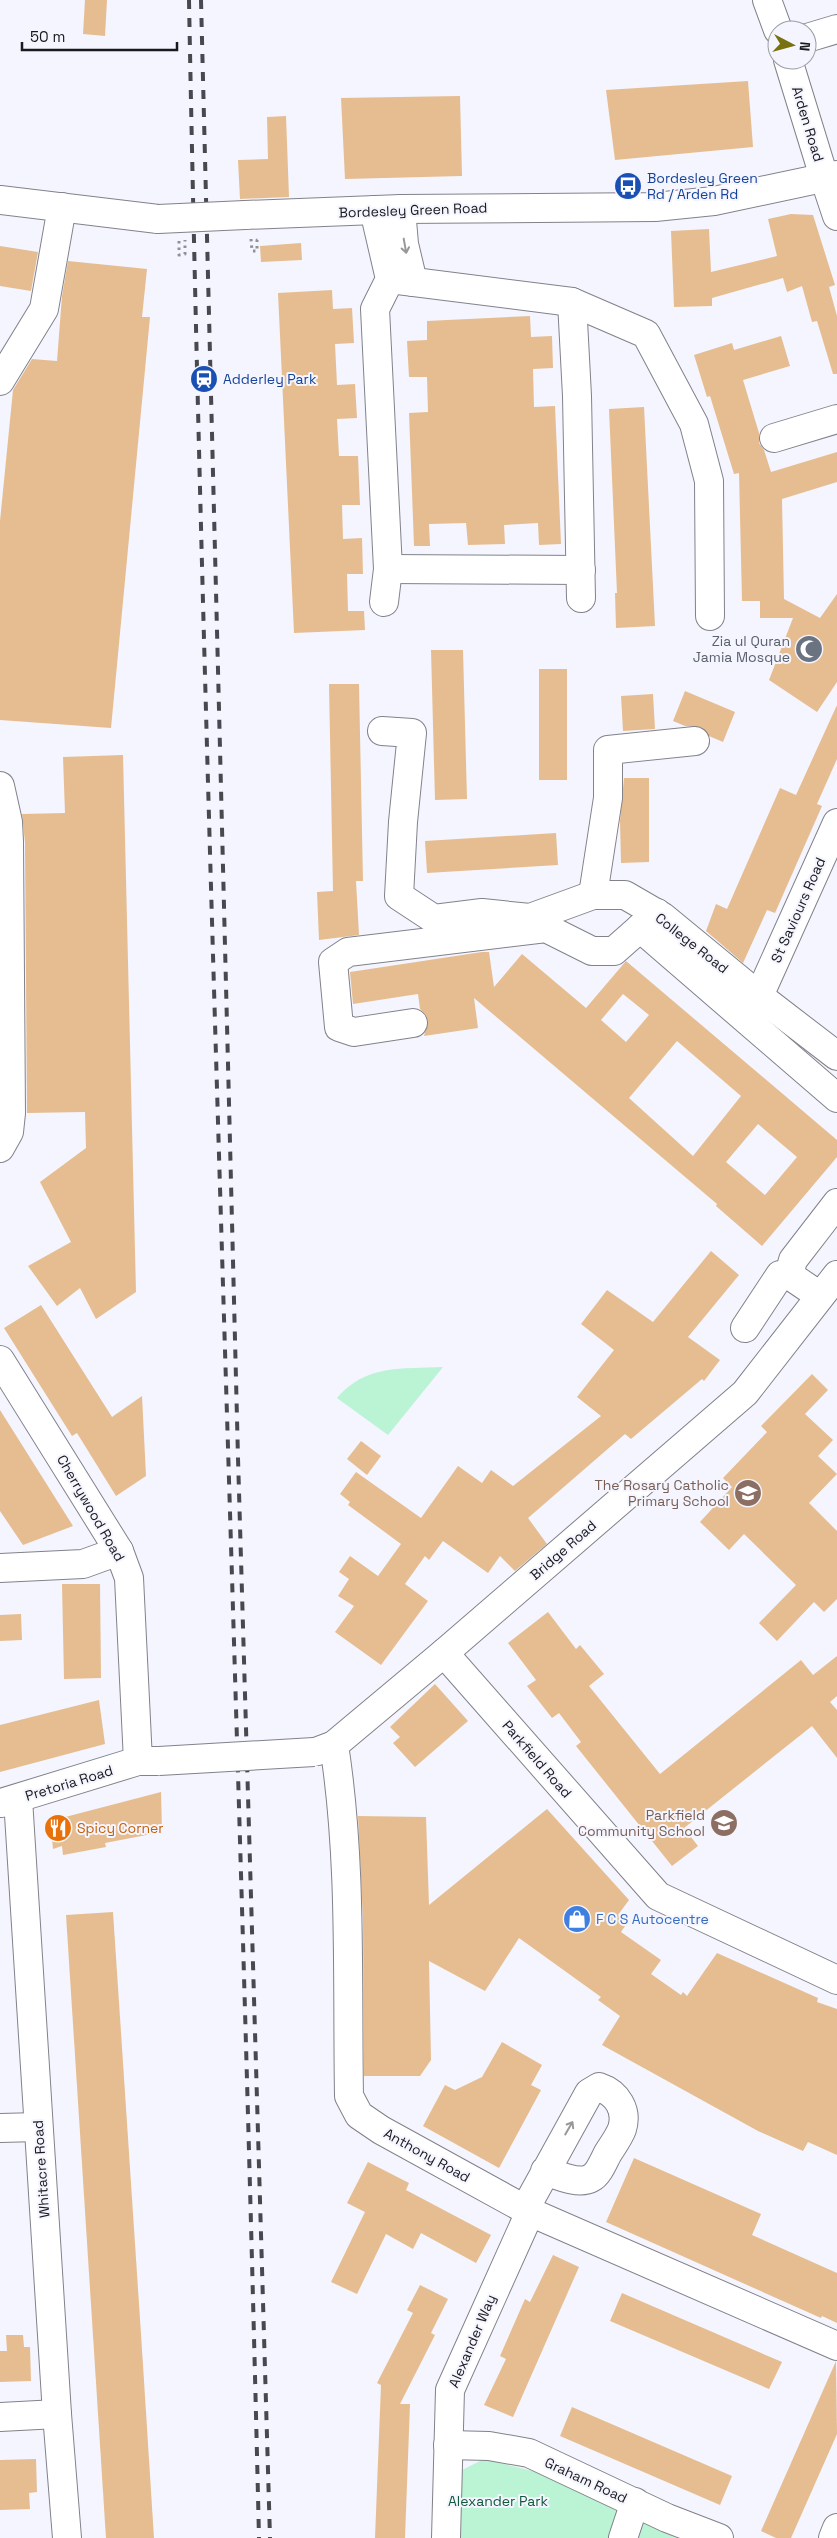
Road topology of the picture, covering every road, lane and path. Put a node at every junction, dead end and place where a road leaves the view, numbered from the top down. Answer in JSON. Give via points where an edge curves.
{"nodes":[{"id":1,"x":767,"y":0,"type":"edge"},
{"id":2,"x":774,"y":20,"type":"edge"},
{"id":3,"x":837,"y":29,"type":"edge"},
{"id":4,"x":817,"y":35,"type":"edge"},
{"id":5,"x":792,"y":70,"type":"edge"},
{"id":6,"x":833,"y":174,"type":"edge"},
{"id":7,"x":0,"y":200,"type":"edge"},
{"id":8,"x":62,"y":207,"type":"junction"},
{"id":9,"x":401,"y":208,"type":"junction"},
{"id":10,"x":374,"y":210,"type":"junction"},
{"id":11,"x":837,"y":216,"type":"edge"},
{"id":12,"x":243,"y":227,"type":"junction"},
{"id":13,"x":257,"y":251,"type":"dead end"},
{"id":14,"x":401,"y":281,"type":"junction"},
{"id":15,"x":572,"y":302,"type":"junction"},
{"id":16,"x":0,"y":381,"type":"edge"},
{"id":17,"x":837,"y":419,"type":"edge"},
{"id":18,"x":774,"y":438,"type":"dead end"},
{"id":19,"x":388,"y":569,"type":"junction"},
{"id":20,"x":580,"y":570,"type":"junction"},
{"id":21,"x":581,"y":598,"type":"dead end"},
{"id":22,"x":384,"y":602,"type":"dead end"},
{"id":23,"x":710,"y":616,"type":"dead end"},
{"id":24,"x":382,"y":731,"type":"dead end"},
{"id":25,"x":695,"y":741,"type":"dead end"},
{"id":26,"x":0,"y":786,"type":"edge"},
{"id":27,"x":837,"y":823,"type":"edge"},
{"id":28,"x":593,"y":895,"type":"junction"},
{"id":29,"x":648,"y":921,"type":"junction"},
{"id":30,"x":759,"y":996,"type":"junction"},
{"id":31,"x":412,"y":1022,"type":"dead end"},
{"id":32,"x":837,"y":1056,"type":"edge"},
{"id":33,"x":837,"y":1098,"type":"edge"},
{"id":34,"x":0,"y":1148,"type":"edge"},
{"id":35,"x":837,"y":1203,"type":"edge"},
{"id":36,"x":837,"y":1274,"type":"edge"},
{"id":37,"x":789,"y":1275,"type":"junction"},
{"id":38,"x":820,"y":1296,"type":"junction"},
{"id":39,"x":745,"y":1328,"type":"dead end"},
{"id":40,"x":0,"y":1360,"type":"edge"},
{"id":41,"x":119,"y":1551,"type":"junction"},
{"id":42,"x":0,"y":1568,"type":"edge"},
{"id":43,"x":444,"y":1653,"type":"junction"},
{"id":44,"x":324,"y":1749,"type":"junction"},
{"id":45,"x":149,"y":1761,"type":"junction"},
{"id":46,"x":9,"y":1801,"type":"edge"},
{"id":47,"x":837,"y":1980,"type":"edge"},
{"id":48,"x":38,"y":2127,"type":"junction"},
{"id":49,"x":0,"y":2128,"type":"edge"},
{"id":50,"x":545,"y":2171,"type":"dead end"},
{"id":51,"x":527,"y":2210,"type":"junction"},
{"id":52,"x":837,"y":2346,"type":"edge"},
{"id":53,"x":57,"y":2414,"type":"junction"},
{"id":54,"x":0,"y":2417,"type":"edge"},
{"id":55,"x":448,"y":2446,"type":"junction"},
{"id":56,"x":635,"y":2502,"type":"junction"},
{"id":57,"x":837,"y":2528,"type":"edge"},
{"id":58,"x":67,"y":2538,"type":"edge"},
{"id":59,"x":446,"y":2538,"type":"edge"},
{"id":60,"x":623,"y":2538,"type":"edge"},
{"id":61,"x":719,"y":2538,"type":"edge"},
{"id":62,"x":833,"y":2538,"type":"edge"}],
"edges":[{"from":1,"to":2,"type":"street"},
{"from":3,"to":4,"type":"street"},
{"from":5,"to":6,"type":"street","name":"Arden Road"},
{"from":6,"to":9,"type":"street","name":"Bordesley Green Road","via":[[714,201],[654,207]]},
{"from":6,"to":11,"type":"street","name":"Arden Road"},
{"from":7,"to":8,"type":"street","name":"Bordesley Green Road"},
{"from":8,"to":12,"type":"street","name":"Bordesley Green Road","bridge":true},
{"from":8,"to":16,"type":"street","via":[[44,309]]},
{"from":9,"to":10,"type":"street","name":"Bordesley Green Road"},
{"from":9,"to":14,"type":"street","one_way":true,"via":[[404,244]]},
{"from":10,"to":12,"type":"street","name":"Bordesley Green Road"},
{"from":10,"to":14,"type":"street"},
{"from":12,"to":13,"type":"path","via":[[251,239],[252,252]]},
{"from":14,"to":15,"type":"street"},
{"from":14,"to":19,"type":"street","via":[[375,309]]},
{"from":15,"to":20,"type":"street"},
{"from":15,"to":23,"type":"street","via":[[646,334],[694,424],[709,481]]},
{"from":17,"to":18,"type":"street"},
{"from":19,"to":20,"type":"street"},
{"from":19,"to":22,"type":"street"},
{"from":20,"to":21,"type":"street"},
{"from":24,"to":28,"type":"street","name":"College Road","via":[[412,733],[399,896],[434,919],[482,913],[530,918]]},
{"from":25,"to":28,"type":"street","via":[[608,750],[608,798]]},
{"from":26,"to":34,"type":"street","via":[[9,842],[10,1113],[8,1132]]},
{"from":27,"to":30,"type":"street","name":"St Saviours Road"},
{"from":28,"to":29,"type":"street","name":"College Road","via":[[625,895]]},
{"from":29,"to":30,"type":"street","name":"College Road"},
{"from":29,"to":31,"type":"street","via":[[614,951],[592,951],[546,928],[348,952],[332,962],[338,1027],[354,1032]]},
{"from":29,"to":33,"type":"street"},
{"from":30,"to":32,"type":"street","name":"College Road"},
{"from":35,"to":37,"type":"street","via":[[793,1260]]},
{"from":36,"to":38,"type":"street","name":"Bridge Road"},
{"from":37,"to":38,"type":"street"},
{"from":37,"to":39,"type":"street","via":[[780,1275]]},
{"from":38,"to":43,"type":"street","name":"Bridge Road","via":[[745,1393]]},
{"from":40,"to":41,"type":"street","name":"Cherrywood Road"},
{"from":41,"to":42,"type":"street","via":[[83,1564]]},
{"from":41,"to":45,"type":"street","name":"Cherrywood Road","via":[[129,1578]]},
{"from":43,"to":44,"type":"street","name":"Bridge Road"},
{"from":43,"to":47,"type":"street","name":"Parkfield Road","via":[[658,1896]]},
{"from":44,"to":45,"type":"street","bridge":true},
{"from":44,"to":51,"type":"street","name":"Anthony Road","via":[[340,1785],[347,1918],[349,2096],[359,2115],[381,2130]]},
{"from":45,"to":46,"type":"street","name":"Pretoria Road"},
{"from":46,"to":48,"type":"street","name":"Whitacre Road"},
{"from":48,"to":49,"type":"street"},
{"from":48,"to":53,"type":"street","name":"Whitacre Road"},
{"from":50,"to":51,"type":"street","name":"Alexander Way"},
{"from":51,"to":52,"type":"street","name":"Anthony Road"},
{"from":51,"to":55,"type":"street","name":"Alexander Way","via":[[450,2390]]},
{"from":53,"to":54,"type":"street"},
{"from":53,"to":58,"type":"street","name":"Whitacre Road"},
{"from":55,"to":56,"type":"street","name":"Graham Road","via":[[489,2446],[529,2453]]},
{"from":55,"to":59,"type":"street","name":"Alexander Way"},
{"from":56,"to":60,"type":"street"},
{"from":56,"to":61,"type":"street","name":"Graham Road"},
{"from":57,"to":62,"type":"street"}]}
